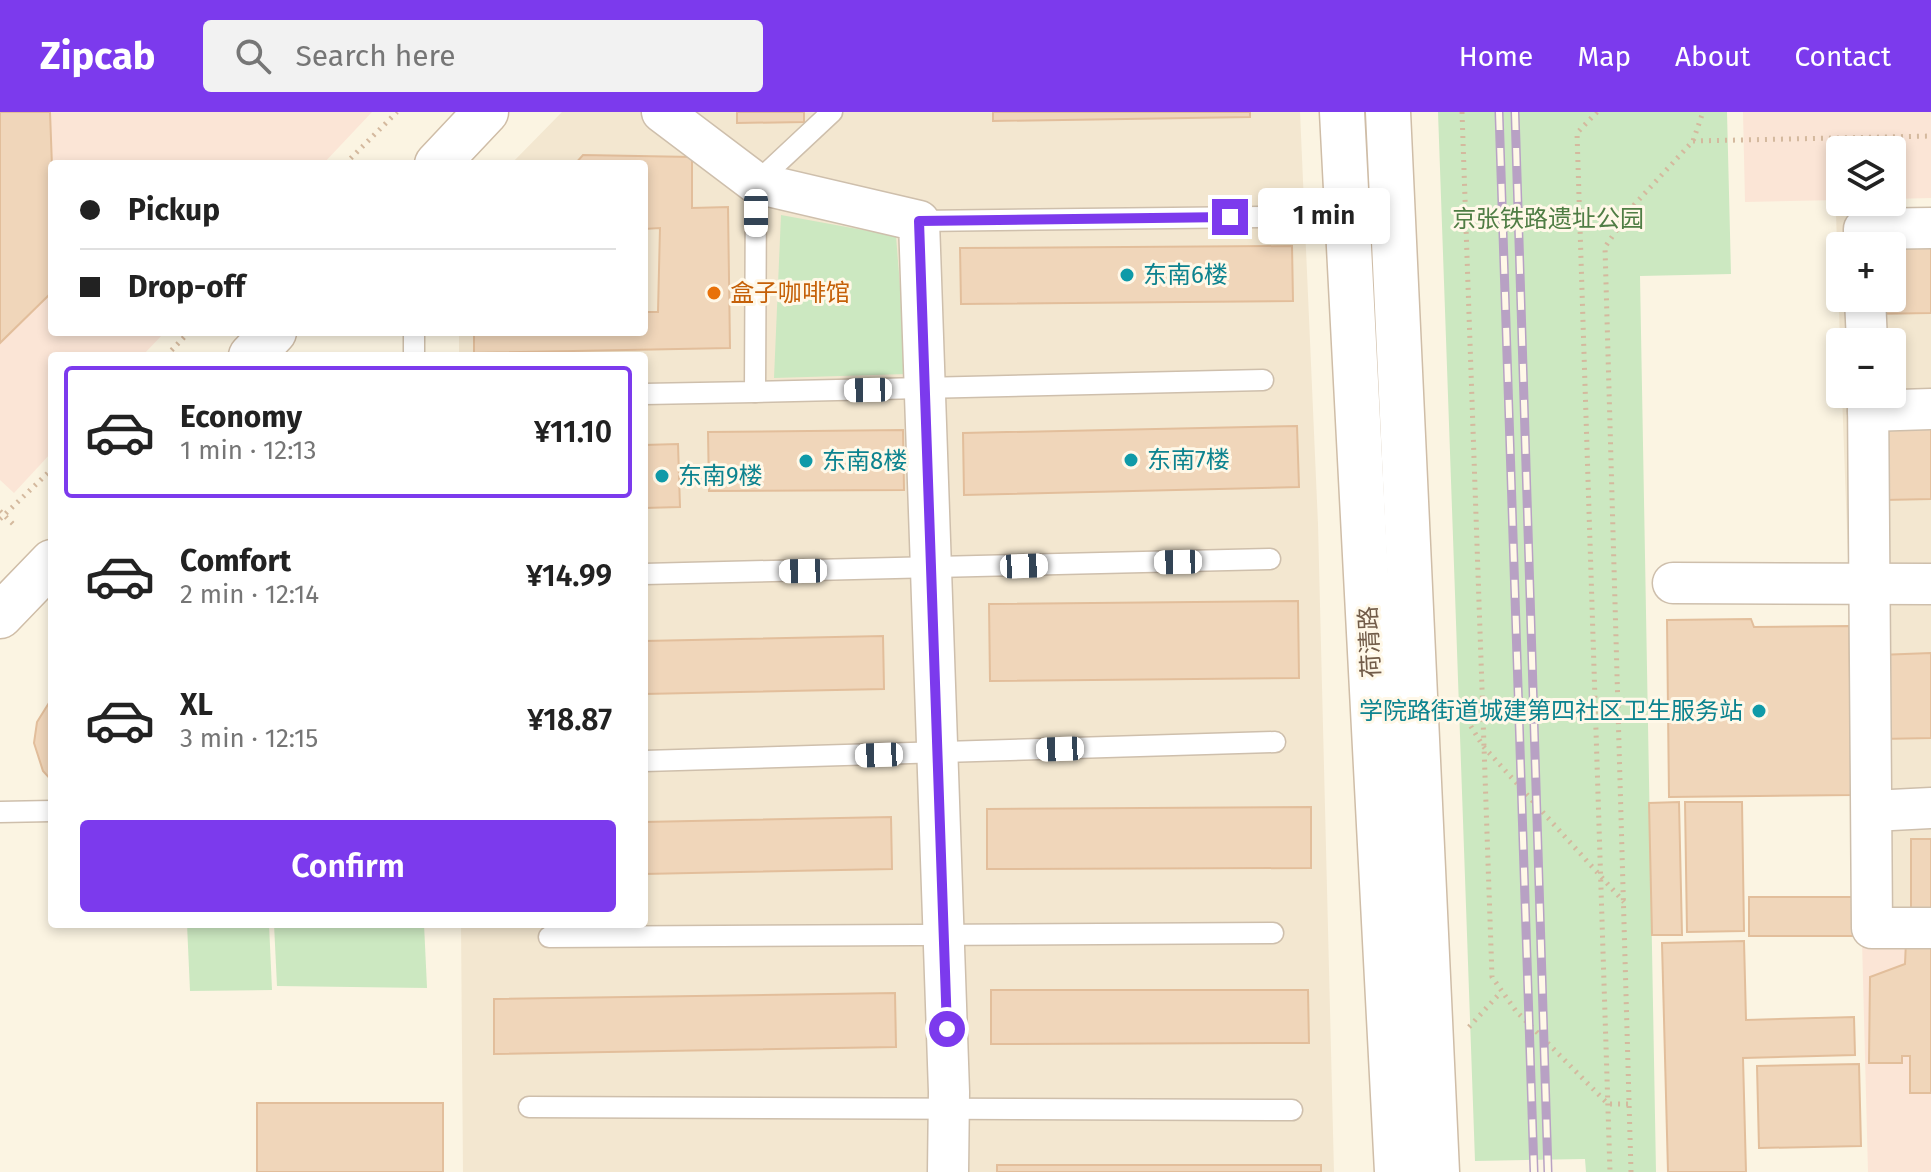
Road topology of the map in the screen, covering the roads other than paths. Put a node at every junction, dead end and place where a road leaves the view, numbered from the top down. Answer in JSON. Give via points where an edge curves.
{"nodes":[{"id":1,"x":486,"y":112,"type":"edge"},
{"id":2,"x":662,"y":112,"type":"edge"},
{"id":3,"x":832,"y":112,"type":"edge"},
{"id":4,"x":1342,"y":112,"type":"edge"},
{"id":5,"x":1388,"y":112,"type":"edge"},
{"id":6,"x":441,"y":160,"type":"edge"},
{"id":7,"x":756,"y":183,"type":"junction"},
{"id":8,"x":1261,"y":217,"type":"dead end"},
{"id":9,"x":919,"y":221,"type":"junction"},
{"id":10,"x":1931,"y":228,"type":"edge"},
{"id":11,"x":1864,"y":232,"type":"edge"},
{"id":12,"x":270,"y":336,"type":"edge"},
{"id":13,"x":255,"y":352,"type":"edge"},
{"id":14,"x":1263,"y":380,"type":"dead end"},
{"id":15,"x":924,"y":389,"type":"junction"},
{"id":16,"x":755,"y":392,"type":"junction"},
{"id":17,"x":648,"y":394,"type":"edge"},
{"id":18,"x":1906,"y":407,"type":"edge"},
{"id":19,"x":1868,"y":408,"type":"edge"},
{"id":20,"x":1931,"y":409,"type":"edge"},
{"id":21,"x":1270,"y":559,"type":"dead end"},
{"id":22,"x":48,"y":566,"type":"edge"},
{"id":23,"x":931,"y":569,"type":"junction"},
{"id":24,"x":648,"y":574,"type":"edge"},
{"id":25,"x":1673,"y":583,"type":"dead end"},
{"id":26,"x":1870,"y":584,"type":"junction"},
{"id":27,"x":1931,"y":584,"type":"edge"},
{"id":28,"x":0,"y":616,"type":"edge"},
{"id":29,"x":1275,"y":742,"type":"dead end"},
{"id":30,"x":937,"y":753,"type":"junction"},
{"id":31,"x":648,"y":761,"type":"edge"},
{"id":32,"x":1931,"y":808,"type":"edge"},
{"id":33,"x":48,"y":811,"type":"edge"},
{"id":34,"x":1872,"y":811,"type":"junction"},
{"id":35,"x":0,"y":812,"type":"edge"},
{"id":36,"x":1931,"y":928,"type":"edge"},
{"id":37,"x":1273,"y":933,"type":"dead end"},
{"id":38,"x":943,"y":934,"type":"junction"},
{"id":39,"x":549,"y":937,"type":"dead end"},
{"id":40,"x":529,"y":1107,"type":"dead end"},
{"id":41,"x":949,"y":1108,"type":"junction"},
{"id":42,"x":1292,"y":1110,"type":"dead end"},
{"id":43,"x":948,"y":1172,"type":"edge"},
{"id":44,"x":1397,"y":1172,"type":"edge"},
{"id":45,"x":1437,"y":1172,"type":"edge"}],
"edges":[{"from":1,"to":6,"type":"main road"},
{"from":2,"to":7,"type":"street"},
{"from":3,"to":7,"type":"lane"},
{"from":4,"to":44,"type":"main road","name":"荷清路"},
{"from":5,"to":45,"type":"main road","name":"荷清路"},
{"from":7,"to":9,"type":"street"},
{"from":7,"to":16,"type":"lane"},
{"from":8,"to":9,"type":"lane"},
{"from":9,"to":15,"type":"street"},
{"from":10,"to":11,"type":"street"},
{"from":12,"to":13,"type":"main road"},
{"from":14,"to":15,"type":"lane"},
{"from":15,"to":16,"type":"lane"},
{"from":15,"to":23,"type":"street"},
{"from":16,"to":17,"type":"lane"},
{"from":18,"to":20,"type":"street"},
{"from":19,"to":26,"type":"street"},
{"from":21,"to":23,"type":"lane"},
{"from":22,"to":28,"type":"main road"},
{"from":23,"to":24,"type":"lane"},
{"from":23,"to":30,"type":"street"},
{"from":25,"to":26,"type":"street"},
{"from":26,"to":27,"type":"street"},
{"from":26,"to":34,"type":"street"},
{"from":29,"to":30,"type":"lane"},
{"from":30,"to":31,"type":"lane"},
{"from":30,"to":38,"type":"street"},
{"from":32,"to":34,"type":"street"},
{"from":33,"to":35,"type":"lane"},
{"from":34,"to":36,"type":"street","via":[[1872,928]]},
{"from":37,"to":38,"type":"lane"},
{"from":38,"to":39,"type":"lane"},
{"from":38,"to":41,"type":"street"},
{"from":40,"to":41,"type":"lane"},
{"from":41,"to":42,"type":"lane"},
{"from":41,"to":43,"type":"street"}]}
